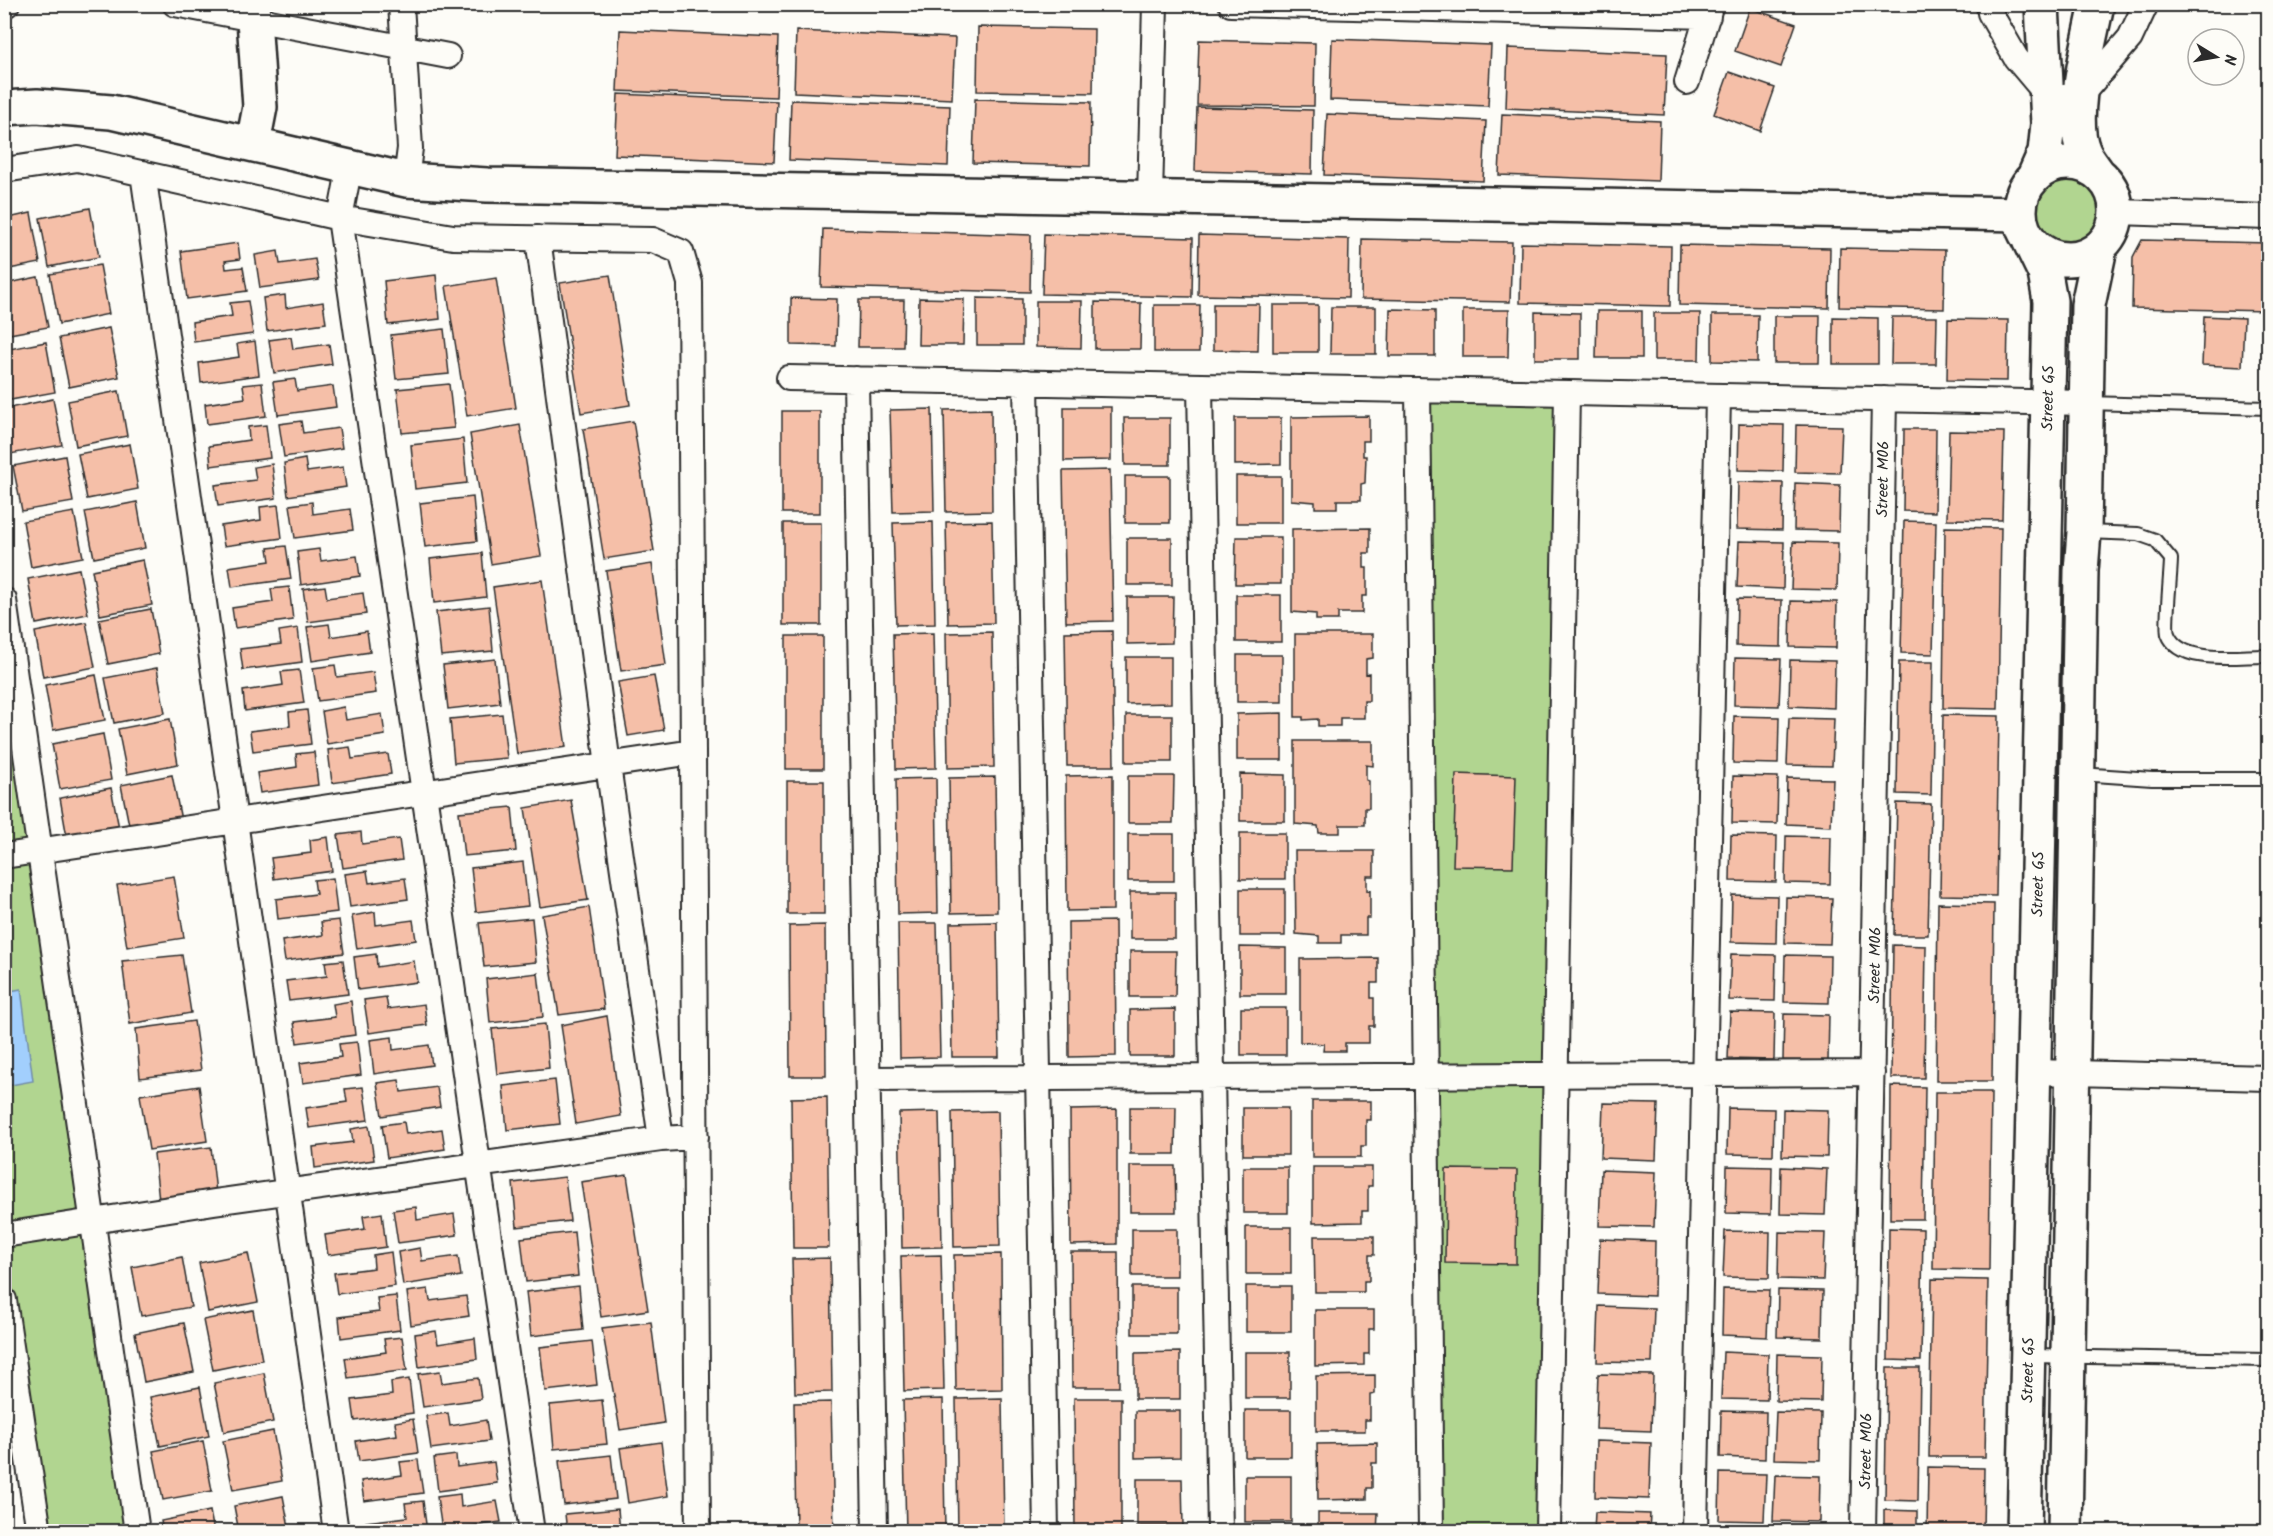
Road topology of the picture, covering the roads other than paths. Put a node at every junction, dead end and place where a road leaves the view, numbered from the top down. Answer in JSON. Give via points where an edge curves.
{"nodes":[{"id":1,"x":175,"y":4,"type":"edge"},
{"id":2,"x":401,"y":4,"type":"edge"},
{"id":3,"x":1155,"y":4,"type":"edge"},
{"id":4,"x":1231,"y":4,"type":"edge"},
{"id":5,"x":1989,"y":4,"type":"edge"},
{"id":6,"x":2042,"y":4,"type":"edge"},
{"id":7,"x":2097,"y":4,"type":"edge"},
{"id":8,"x":2146,"y":4,"type":"edge"},
{"id":9,"x":1325,"y":6,"type":"edge"},
{"id":10,"x":1503,"y":8,"type":"edge"},
{"id":11,"x":1672,"y":10,"type":"edge"},
{"id":12,"x":1710,"y":10,"type":"edge"},
{"id":13,"x":254,"y":12,"type":"edge"},
{"id":14,"x":404,"y":48,"type":"junction"},
{"id":15,"x":448,"y":56,"type":"dead end"},
{"id":16,"x":1687,"y":82,"type":"dead end"},
{"id":17,"x":2064,"y":96,"type":"junction"},
{"id":18,"x":4,"y":108,"type":"edge"},
{"id":19,"x":253,"y":143,"type":"junction"},
{"id":20,"x":350,"y":165,"type":"junction"},
{"id":21,"x":4,"y":170,"type":"edge"},
{"id":22,"x":2097,"y":172,"type":"junction"},
{"id":23,"x":143,"y":173,"type":"junction"},
{"id":24,"x":2034,"y":177,"type":"junction"},
{"id":25,"x":406,"y":180,"type":"junction"},
{"id":26,"x":1150,"y":197,"type":"junction"},
{"id":27,"x":2116,"y":212,"type":"junction"},
{"id":28,"x":2268,"y":217,"type":"edge"},
{"id":29,"x":340,"y":218,"type":"junction"},
{"id":30,"x":2025,"y":227,"type":"junction"},
{"id":31,"x":537,"y":238,"type":"junction"},
{"id":32,"x":2100,"y":248,"type":"junction"},
{"id":33,"x":789,"y":378,"type":"dead end"},
{"id":34,"x":856,"y":379,"type":"junction"},
{"id":35,"x":1026,"y":382,"type":"junction"},
{"id":36,"x":1200,"y":386,"type":"junction"},
{"id":37,"x":1419,"y":390,"type":"junction"},
{"id":38,"x":1567,"y":393,"type":"junction"},
{"id":39,"x":1718,"y":396,"type":"junction"},
{"id":40,"x":1884,"y":399,"type":"junction"},
{"id":41,"x":2047,"y":402,"type":"junction"},
{"id":42,"x":2086,"y":403,"type":"junction"},
{"id":43,"x":2268,"y":408,"type":"edge"},
{"id":44,"x":2084,"y":532,"type":"junction"},
{"id":45,"x":2044,"y":570,"type":"junction"},
{"id":46,"x":2081,"y":571,"type":"junction"},
{"id":47,"x":4,"y":600,"type":"edge"},
{"id":48,"x":2263,"y":656,"type":"dead end"},
{"id":49,"x":693,"y":752,"type":"junction"},
{"id":50,"x":608,"y":765,"type":"junction"},
{"id":51,"x":2079,"y":773,"type":"junction"},
{"id":52,"x":2040,"y":775,"type":"junction"},
{"id":53,"x":2268,"y":779,"type":"edge"},
{"id":54,"x":424,"y":793,"type":"junction"},
{"id":55,"x":236,"y":821,"type":"junction"},
{"id":56,"x":39,"y":851,"type":"junction"},
{"id":57,"x":4,"y":856,"type":"edge"},
{"id":58,"x":2034,"y":1072,"type":"junction"},
{"id":59,"x":1872,"y":1073,"type":"junction"},
{"id":60,"x":2073,"y":1073,"type":"junction"},
{"id":61,"x":1704,"y":1074,"type":"junction"},
{"id":62,"x":1556,"y":1075,"type":"junction"},
{"id":63,"x":1426,"y":1076,"type":"junction"},
{"id":64,"x":1212,"y":1077,"type":"junction"},
{"id":65,"x":1038,"y":1078,"type":"junction"},
{"id":66,"x":2268,"y":1078,"type":"edge"},
{"id":67,"x":868,"y":1079,"type":"junction"},
{"id":68,"x":696,"y":1137,"type":"junction"},
{"id":69,"x":661,"y":1139,"type":"junction"},
{"id":70,"x":478,"y":1166,"type":"junction"},
{"id":71,"x":288,"y":1193,"type":"junction"},
{"id":72,"x":92,"y":1222,"type":"junction"},
{"id":73,"x":4,"y":1235,"type":"edge"},
{"id":74,"x":4,"y":1300,"type":"edge"},
{"id":75,"x":2028,"y":1356,"type":"junction"},
{"id":76,"x":2068,"y":1357,"type":"junction"},
{"id":77,"x":2268,"y":1360,"type":"edge"},
{"id":78,"x":39,"y":1532,"type":"edge"},
{"id":79,"x":137,"y":1532,"type":"edge"},
{"id":80,"x":336,"y":1532,"type":"edge"},
{"id":81,"x":532,"y":1532,"type":"edge"},
{"id":82,"x":698,"y":1532,"type":"edge"},
{"id":83,"x":875,"y":1532,"type":"edge"},
{"id":84,"x":1046,"y":1532,"type":"edge"},
{"id":85,"x":1220,"y":1532,"type":"edge"},
{"id":86,"x":1431,"y":1532,"type":"edge"},
{"id":87,"x":1548,"y":1532,"type":"edge"},
{"id":88,"x":1695,"y":1532,"type":"edge"},
{"id":89,"x":1863,"y":1532,"type":"edge"},
{"id":90,"x":2024,"y":1532,"type":"edge"},
{"id":91,"x":2065,"y":1532,"type":"edge"}],
"edges":[{"from":1,"to":13,"type":"street"},
{"from":2,"to":14,"type":"street"},
{"from":3,"to":26,"type":"street"},
{"from":4,"to":9,"type":"street"},
{"from":5,"to":17,"type":"street","via":[[1990,13],[2016,58]]},
{"from":6,"to":17,"type":"street"},
{"from":7,"to":17,"type":"street"},
{"from":8,"to":17,"type":"street","via":[[2130,38]]},
{"from":9,"to":10,"type":"street"},
{"from":10,"to":11,"type":"street"},
{"from":11,"to":12,"type":"street"},
{"from":12,"to":16,"type":"street"},
{"from":13,"to":14,"type":"street"},
{"from":13,"to":19,"type":"street","via":[[260,107]]},
{"from":14,"to":15,"type":"street"},
{"from":14,"to":25,"type":"street","via":[[410,148]]},
{"from":17,"to":22,"type":"street","via":[[2078,122],[2083,151]]},
{"from":17,"to":24,"type":"street","via":[[2048,124],[2045,152]]},
{"from":18,"to":19,"type":"street","via":[[37,106],[111,112]]},
{"from":19,"to":20,"type":"street"},
{"from":20,"to":25,"type":"street"},
{"from":20,"to":29,"type":"street"},
{"from":21,"to":23,"type":"street","via":[[78,159]]},
{"from":22,"to":24,"type":"street","via":[[2085,165],[2064,163],[2045,168]]},
{"from":22,"to":27,"type":"street","via":[[2112,189]]},
{"from":23,"to":29,"type":"street"},
{"from":23,"to":55,"type":"street"},
{"from":24,"to":30,"type":"street","via":[[2024,194]]},
{"from":25,"to":26,"type":"street"},
{"from":26,"to":30,"type":"street"},
{"from":27,"to":28,"type":"street"},
{"from":27,"to":32,"type":"street","via":[[2112,232]]},
{"from":29,"to":31,"type":"street","via":[[453,237]]},
{"from":29,"to":54,"type":"street"},
{"from":30,"to":32,"type":"street","via":[[2039,250],[2051,256],[2078,258]]},
{"from":30,"to":41,"type":"street","name":"Street GS","via":[[2045,273],[2049,301]]},
{"from":31,"to":49,"type":"street","via":[[653,240],[681,252],[690,283]]},
{"from":31,"to":50,"type":"street"},
{"from":32,"to":42,"type":"street","via":[[2088,305]]},
{"from":33,"to":34,"type":"street"},
{"from":34,"to":35,"type":"street"},
{"from":34,"to":67,"type":"street"},
{"from":35,"to":36,"type":"street"},
{"from":35,"to":65,"type":"street"},
{"from":36,"to":37,"type":"street"},
{"from":36,"to":64,"type":"street"},
{"from":37,"to":38,"type":"street"},
{"from":37,"to":63,"type":"street"},
{"from":38,"to":39,"type":"street"},
{"from":38,"to":62,"type":"street"},
{"from":39,"to":40,"type":"street"},
{"from":39,"to":61,"type":"street"},
{"from":40,"to":41,"type":"street"},
{"from":40,"to":59,"type":"street","name":"Street M06"},
{"from":41,"to":42,"type":"street"},
{"from":41,"to":45,"type":"street","name":"Street GS"},
{"from":42,"to":43,"type":"lane"},
{"from":42,"to":44,"type":"street"},
{"from":44,"to":46,"type":"street"},
{"from":44,"to":48,"type":"lane","via":[[2138,534],[2155,540],[2171,558],[2168,633],[2178,648],[2199,656]]},
{"from":45,"to":46,"type":"street"},
{"from":45,"to":52,"type":"street","name":"Street GS"},
{"from":46,"to":51,"type":"street"},
{"from":47,"to":56,"type":"street"},
{"from":49,"to":50,"type":"street"},
{"from":49,"to":68,"type":"street"},
{"from":50,"to":54,"type":"street"},
{"from":50,"to":69,"type":"street"},
{"from":51,"to":52,"type":"street"},
{"from":51,"to":53,"type":"lane"},
{"from":51,"to":60,"type":"street"},
{"from":52,"to":58,"type":"street","name":"Street GS"},
{"from":54,"to":55,"type":"street"},
{"from":54,"to":70,"type":"street"},
{"from":55,"to":56,"type":"street"},
{"from":55,"to":71,"type":"street"},
{"from":56,"to":57,"type":"street"},
{"from":56,"to":72,"type":"street"},
{"from":58,"to":60,"type":"street"},
{"from":58,"to":75,"type":"street","name":"Street GS"},
{"from":59,"to":61,"type":"street"},
{"from":59,"to":89,"type":"street","name":"Street M06"},
{"from":60,"to":66,"type":"street"},
{"from":60,"to":76,"type":"street"},
{"from":61,"to":62,"type":"street"},
{"from":61,"to":88,"type":"street"},
{"from":62,"to":63,"type":"street"},
{"from":62,"to":87,"type":"street"},
{"from":63,"to":64,"type":"street"},
{"from":63,"to":86,"type":"street"},
{"from":64,"to":65,"type":"street"},
{"from":64,"to":85,"type":"street"},
{"from":65,"to":67,"type":"street"},
{"from":65,"to":84,"type":"street"},
{"from":67,"to":83,"type":"street"},
{"from":68,"to":69,"type":"street"},
{"from":68,"to":82,"type":"street"},
{"from":69,"to":70,"type":"street"},
{"from":70,"to":71,"type":"street"},
{"from":70,"to":81,"type":"street"},
{"from":71,"to":72,"type":"street"},
{"from":71,"to":80,"type":"street"},
{"from":72,"to":73,"type":"street"},
{"from":72,"to":79,"type":"street"},
{"from":74,"to":78,"type":"street"},
{"from":75,"to":76,"type":"lane"},
{"from":75,"to":90,"type":"street","name":"Street GS"},
{"from":76,"to":77,"type":"lane"},
{"from":76,"to":91,"type":"street"}]}
